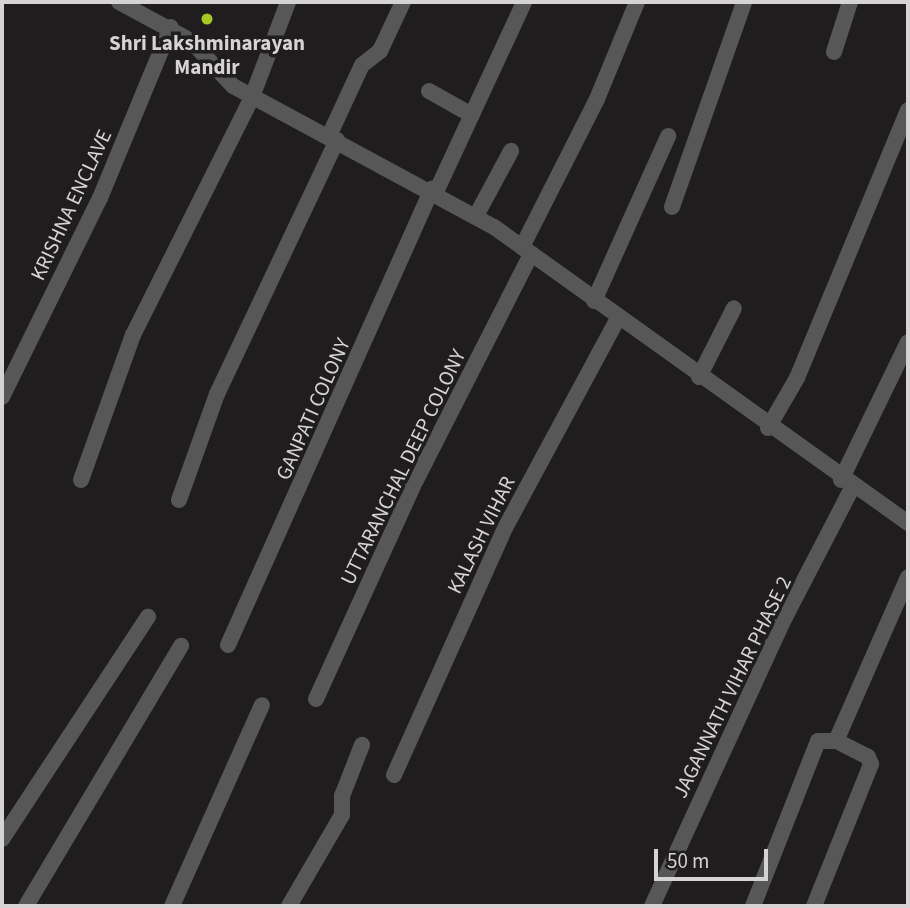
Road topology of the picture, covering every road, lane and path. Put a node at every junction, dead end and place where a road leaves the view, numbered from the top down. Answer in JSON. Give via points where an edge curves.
{"nodes":[{"id":1,"x":119,"y":2,"type":"edge"},
{"id":2,"x":288,"y":2,"type":"edge"},
{"id":3,"x":403,"y":2,"type":"edge"},
{"id":4,"x":524,"y":2,"type":"edge"},
{"id":5,"x":637,"y":2,"type":"edge"},
{"id":6,"x":744,"y":2,"type":"edge"},
{"id":7,"x":850,"y":2,"type":"edge"},
{"id":8,"x":171,"y":27,"type":"junction"},
{"id":9,"x":834,"y":52,"type":"dead end"},
{"id":10,"x":429,"y":91,"type":"dead end"},
{"id":11,"x":252,"y":97,"type":"junction"},
{"id":12,"x":908,"y":110,"type":"edge"},
{"id":13,"x":471,"y":115,"type":"junction"},
{"id":14,"x":668,"y":136,"type":"dead end"},
{"id":15,"x":333,"y":138,"type":"junction"},
{"id":16,"x":511,"y":151,"type":"dead end"},
{"id":17,"x":434,"y":191,"type":"junction"},
{"id":18,"x":672,"y":207,"type":"dead end"},
{"id":19,"x":476,"y":216,"type":"junction"},
{"id":20,"x":526,"y":251,"type":"junction"},
{"id":21,"x":594,"y":301,"type":"junction"},
{"id":22,"x":734,"y":308,"type":"dead end"},
{"id":23,"x":618,"y":318,"type":"junction"},
{"id":24,"x":908,"y":342,"type":"edge"},
{"id":25,"x":699,"y":377,"type":"junction"},
{"id":26,"x":2,"y":397,"type":"edge"},
{"id":27,"x":768,"y":428,"type":"junction"},
{"id":28,"x":81,"y":480,"type":"dead end"},
{"id":29,"x":846,"y":484,"type":"junction"},
{"id":30,"x":179,"y":500,"type":"dead end"},
{"id":31,"x":908,"y":523,"type":"edge"},
{"id":32,"x":908,"y":577,"type":"edge"},
{"id":33,"x":148,"y":617,"type":"dead end"},
{"id":34,"x":228,"y":645,"type":"dead end"},
{"id":35,"x":181,"y":646,"type":"dead end"},
{"id":36,"x":316,"y":699,"type":"dead end"},
{"id":37,"x":262,"y":705,"type":"dead end"},
{"id":38,"x":836,"y":741,"type":"junction"},
{"id":39,"x":362,"y":745,"type":"dead end"},
{"id":40,"x":394,"y":775,"type":"dead end"},
{"id":41,"x":2,"y":839,"type":"edge"},
{"id":42,"x":26,"y":906,"type":"edge"},
{"id":43,"x":172,"y":906,"type":"edge"},
{"id":44,"x":289,"y":906,"type":"edge"},
{"id":45,"x":652,"y":906,"type":"edge"},
{"id":46,"x":753,"y":906,"type":"edge"},
{"id":47,"x":814,"y":906,"type":"edge"}],
"edges":[{"from":1,"to":8,"type":"street"},
{"from":2,"to":11,"type":"street"},
{"from":3,"to":15,"type":"street","via":[[380,51],[362,65]]},
{"from":4,"to":13,"type":"street","name":"GANPATI COLONY"},
{"from":5,"to":20,"type":"street","name":"UTTARANCHAL DEEP COLONY"},
{"from":6,"to":18,"type":"street"},
{"from":7,"to":9,"type":"street"},
{"from":8,"to":11,"type":"street"},
{"from":8,"to":26,"type":"street","name":"KRISHNA ENCLAVE","via":[[100,198]]},
{"from":10,"to":13,"type":"street"},
{"from":11,"to":15,"type":"street"},
{"from":11,"to":28,"type":"street","via":[[155,284]]},
{"from":12,"to":27,"type":"street","via":[[797,378]]},
{"from":13,"to":17,"type":"street","name":"GANPATI COLONY"},
{"from":14,"to":21,"type":"street"},
{"from":15,"to":17,"type":"street"},
{"from":15,"to":30,"type":"street","via":[[218,394]]},
{"from":16,"to":19,"type":"street"},
{"from":17,"to":19,"type":"street"},
{"from":17,"to":34,"type":"street","name":"GANPATI COLONY"},
{"from":19,"to":20,"type":"street"},
{"from":20,"to":21,"type":"street"},
{"from":20,"to":36,"type":"street","name":"UTTARANCHAL DEEP COLONY"},
{"from":21,"to":23,"type":"street"},
{"from":22,"to":25,"type":"street"},
{"from":23,"to":25,"type":"street"},
{"from":23,"to":40,"type":"street","name":"KALASH VIHAR","via":[[505,528]]},
{"from":24,"to":29,"type":"street","name":"JAGANNATH VIHAR PHASE 2"},
{"from":25,"to":27,"type":"street"},
{"from":27,"to":29,"type":"street"},
{"from":29,"to":31,"type":"street"},
{"from":29,"to":45,"type":"street","name":"JAGANNATH VIHAR PHASE 2"},
{"from":32,"to":38,"type":"street"},
{"from":33,"to":41,"type":"street"},
{"from":35,"to":42,"type":"street"},
{"from":37,"to":43,"type":"street"},
{"from":38,"to":46,"type":"street","via":[[818,741]]},
{"from":38,"to":47,"type":"street","via":[[868,757],[871,764]]},
{"from":39,"to":44,"type":"street","via":[[342,796],[342,816]]}]}
